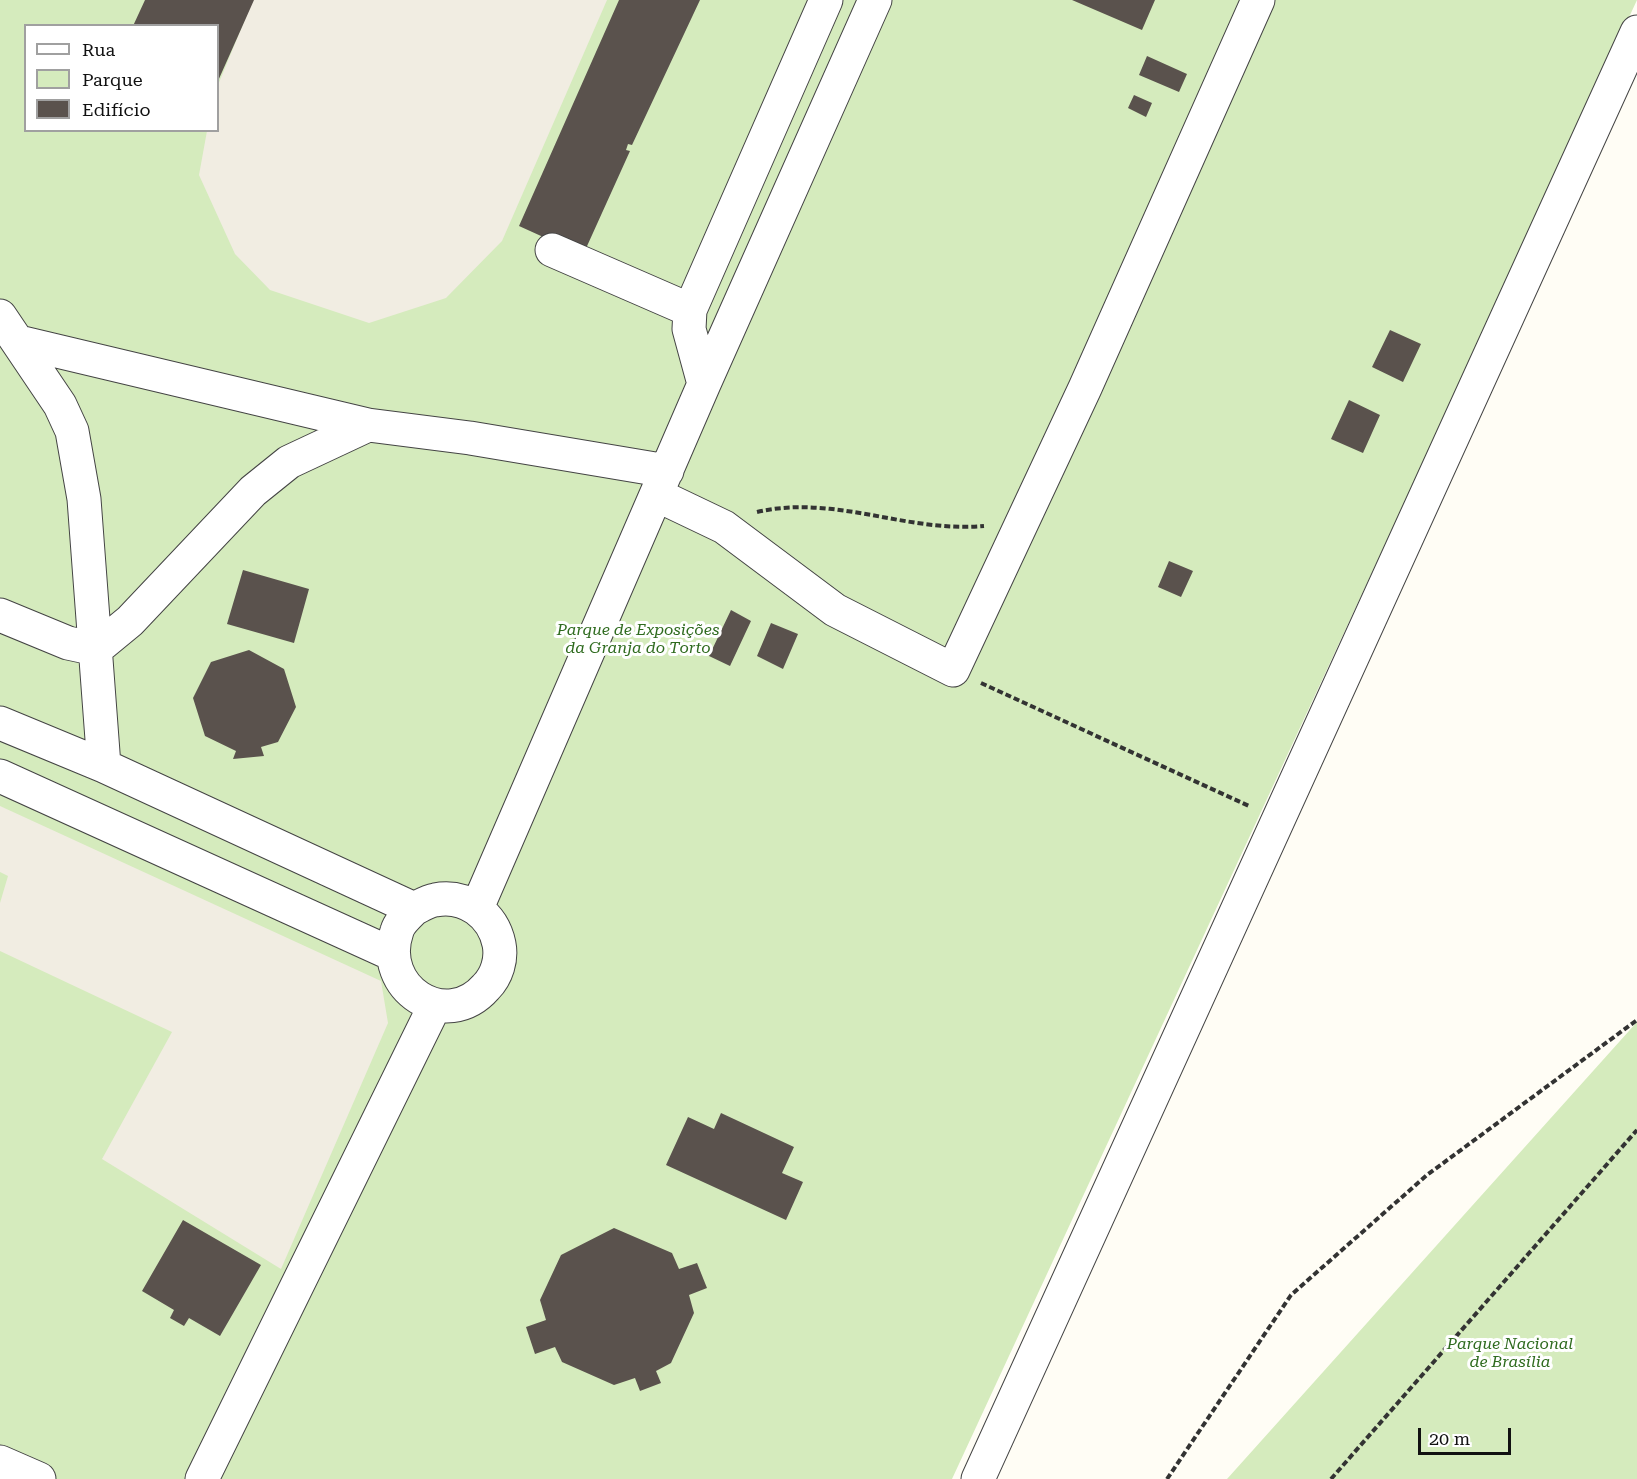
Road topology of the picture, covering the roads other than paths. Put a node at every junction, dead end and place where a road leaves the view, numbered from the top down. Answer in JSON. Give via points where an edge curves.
{"nodes":[{"id":1,"x":826,"y":0,"type":"edge"},
{"id":2,"x":875,"y":0,"type":"edge"},
{"id":3,"x":1258,"y":0,"type":"edge"},
{"id":4,"x":1637,"y":32,"type":"edge"},
{"id":5,"x":552,"y":250,"type":"dead end"},
{"id":6,"x":690,"y":310,"type":"junction"},
{"id":7,"x":0,"y":316,"type":"edge"},
{"id":8,"x":19,"y":342,"type":"junction"},
{"id":9,"x":704,"y":384,"type":"junction"},
{"id":10,"x":368,"y":424,"type":"junction"},
{"id":11,"x":662,"y":483,"type":"junction"},
{"id":12,"x":0,"y":615,"type":"edge"},
{"id":13,"x":96,"y":649,"type":"junction"},
{"id":14,"x":0,"y":723,"type":"edge"},
{"id":15,"x":104,"y":766,"type":"junction"},
{"id":16,"x":0,"y":776,"type":"edge"},
{"id":17,"x":477,"y":908,"type":"junction"},
{"id":18,"x":414,"y":909,"type":"junction"},
{"id":19,"x":392,"y":954,"type":"junction"},
{"id":20,"x":435,"y":1005,"type":"junction"},
{"id":21,"x":0,"y":1462,"type":"edge"},
{"id":22,"x":39,"y":1479,"type":"edge"},
{"id":23,"x":202,"y":1479,"type":"edge"},
{"id":24,"x":978,"y":1479,"type":"edge"}],
"edges":[{"from":1,"to":6,"type":"lane"},
{"from":2,"to":9,"type":"lane"},
{"from":3,"to":11,"type":"lane","via":[[1085,388],[953,670],[835,610]]},
{"from":4,"to":24,"type":"lane"},
{"from":5,"to":6,"type":"lane"},
{"from":6,"to":9,"type":"lane","via":[[689,329]]},
{"from":7,"to":8,"type":"lane"},
{"from":8,"to":10,"type":"lane"},
{"from":8,"to":13,"type":"lane","via":[[72,431],[84,499]]},
{"from":9,"to":11,"type":"lane"},
{"from":10,"to":11,"type":"lane","via":[[470,438]]},
{"from":10,"to":13,"type":"lane","via":[[289,462],[254,491],[130,621]]},
{"from":11,"to":17,"type":"lane"},
{"from":12,"to":13,"type":"lane","via":[[68,643]]},
{"from":13,"to":15,"type":"lane"},
{"from":14,"to":15,"type":"lane"},
{"from":15,"to":18,"type":"lane"},
{"from":16,"to":19,"type":"lane"},
{"from":17,"to":18,"type":"lane","via":[[457,899],[434,900]]},
{"from":17,"to":20,"type":"lane","via":[[497,934],[500,950],[492,981],[467,1002]]},
{"from":18,"to":19,"type":"lane","via":[[397,929]]},
{"from":19,"to":20,"type":"lane","via":[[405,987]]},
{"from":20,"to":23,"type":"lane"},
{"from":21,"to":22,"type":"lane"}]}
